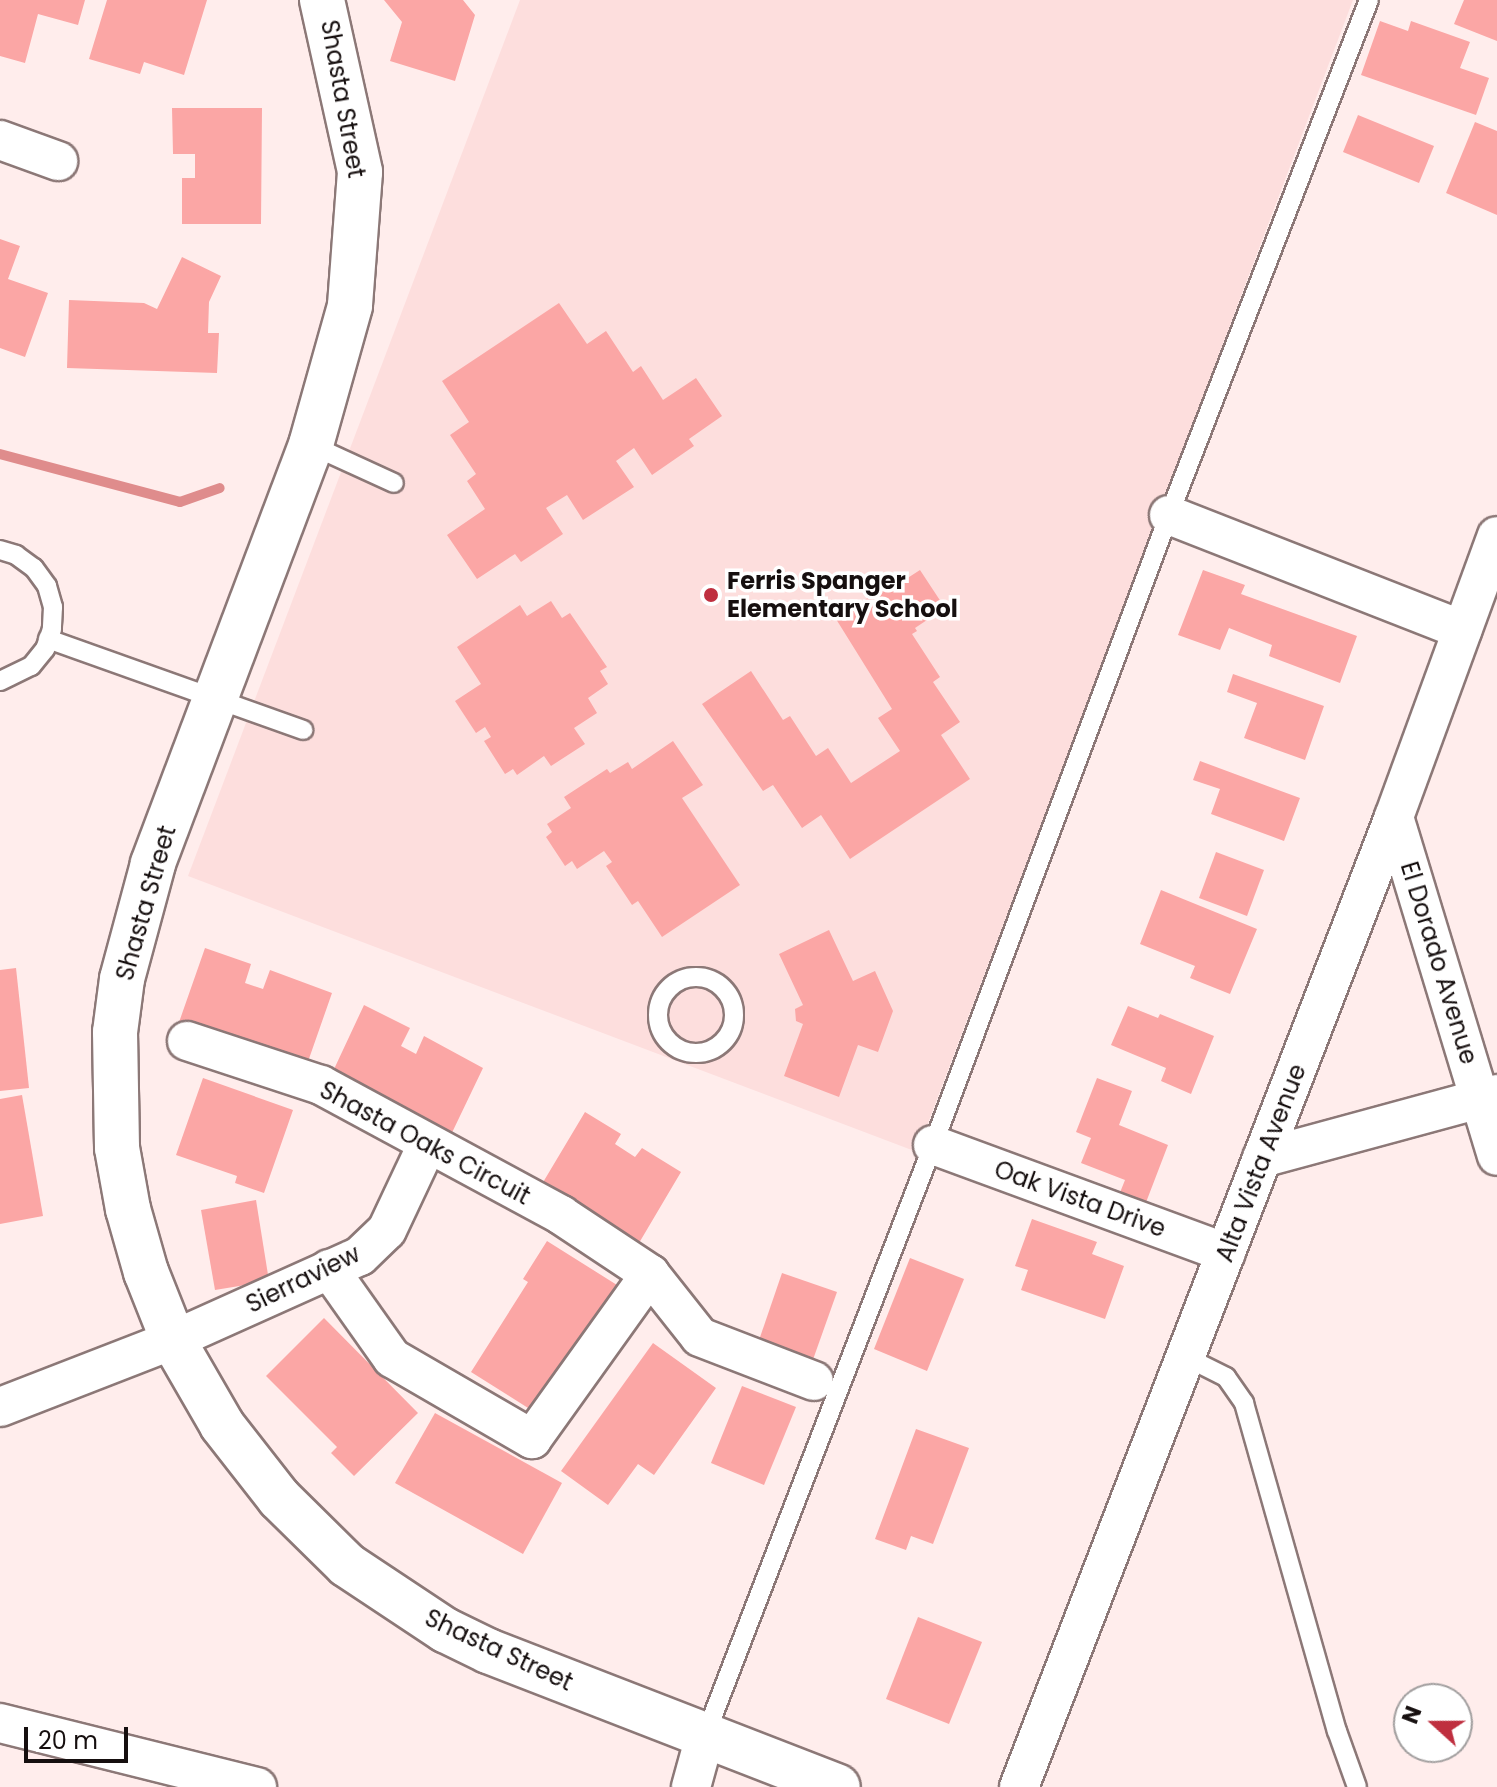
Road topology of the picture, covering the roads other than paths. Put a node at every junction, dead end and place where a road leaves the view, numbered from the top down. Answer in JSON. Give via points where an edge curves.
{"nodes":[{"id":1,"x":322,"y":0,"type":"edge"},
{"id":2,"x":1369,"y":0,"type":"edge"},
{"id":3,"x":0,"y":140,"type":"edge"},
{"id":4,"x":58,"y":161,"type":"dead end"},
{"id":5,"x":311,"y":445,"type":"junction"},
{"id":6,"x":394,"y":483,"type":"dead end"},
{"id":7,"x":1169,"y":515,"type":"junction"},
{"id":8,"x":1497,"y":536,"type":"edge"},
{"id":9,"x":0,"y":550,"type":"edge"},
{"id":10,"x":1462,"y":630,"type":"junction"},
{"id":11,"x":48,"y":639,"type":"junction"},
{"id":12,"x":0,"y":681,"type":"edge"},
{"id":13,"x":217,"y":700,"type":"junction"},
{"id":14,"x":303,"y":730,"type":"dead end"},
{"id":15,"x":1394,"y":817,"type":"junction"},
{"id":16,"x":736,"y":1012,"type":"joint"},
{"id":17,"x":187,"y":1041,"type":"dead end"},
{"id":18,"x":1489,"y":1096,"type":"edge"},
{"id":19,"x":427,"y":1145,"type":"junction"},
{"id":20,"x":933,"y":1145,"type":"junction"},
{"id":21,"x":1497,"y":1156,"type":"edge"},
{"id":22,"x":1262,"y":1158,"type":"junction"},
{"id":23,"x":1226,"y":1253,"type":"junction"},
{"id":24,"x":329,"y":1269,"type":"junction"},
{"id":25,"x":650,"y":1274,"type":"junction"},
{"id":26,"x":173,"y":1340,"type":"junction"},
{"id":27,"x":1186,"y":1357,"type":"junction"},
{"id":28,"x":814,"y":1381,"type":"dead end"},
{"id":29,"x":0,"y":1407,"type":"edge"},
{"id":30,"x":0,"y":1723,"type":"edge"},
{"id":31,"x":705,"y":1736,"type":"junction"},
{"id":32,"x":257,"y":1787,"type":"edge"},
{"id":33,"x":691,"y":1787,"type":"edge"},
{"id":34,"x":838,"y":1787,"type":"edge"},
{"id":35,"x":1019,"y":1787,"type":"edge"},
{"id":36,"x":1357,"y":1787,"type":"edge"}],
"edges":[{"from":1,"to":5,"type":"street","name":"Shasta Street","via":[[360,172],[350,306]]},
{"from":2,"to":7,"type":"lane"},
{"from":3,"to":4,"type":"street"},
{"from":5,"to":6,"type":"lane"},
{"from":5,"to":13,"type":"street","name":"Shasta Street"},
{"from":7,"to":10,"type":"street"},
{"from":7,"to":20,"type":"lane"},
{"from":8,"to":10,"type":"street","name":"Alta Vista Avenue"},
{"from":9,"to":11,"type":"lane","via":[[34,568],[47,586],[53,607]]},
{"from":10,"to":15,"type":"street","name":"Alta Vista Avenue"},
{"from":11,"to":12,"type":"lane","via":[[31,666]]},
{"from":11,"to":13,"type":"lane"},
{"from":13,"to":14,"type":"lane"},
{"from":13,"to":26,"type":"street","name":"Shasta Street","via":[[153,864],[122,979],[115,1032],[117,1148],[128,1209]]},
{"from":15,"to":18,"type":"street","name":"El Dorado Avenue"},
{"from":15,"to":22,"type":"street","name":"Alta Vista Avenue"},
{"from":16,"to":16,"type":"lane","via":[[722,985],[694,976],[667,989],[657,1018],[671,1045],[699,1054],[726,1041]]},
{"from":17,"to":19,"type":"street","name":"Shasta Oaks Circuit","via":[[321,1085]]},
{"from":18,"to":21,"type":"street","name":"El Dorado Avenue"},
{"from":18,"to":22,"type":"street"},
{"from":19,"to":24,"type":"street","name":"Sierraview","via":[[387,1230],[360,1256]]},
{"from":19,"to":25,"type":"street","name":"Shasta Oaks Circuit","via":[[561,1215]]},
{"from":20,"to":23,"type":"street","name":"Oak Vista Drive"},
{"from":20,"to":31,"type":"lane"},
{"from":22,"to":23,"type":"street","name":"Alta Vista Avenue"},
{"from":23,"to":27,"type":"street","name":"Alta Vista Avenue"},
{"from":24,"to":25,"type":"street","via":[[392,1358],[532,1439]]},
{"from":24,"to":26,"type":"street","name":"Sierraview"},
{"from":25,"to":28,"type":"street","name":"Shasta Oaks Circuit","via":[[700,1337]]},
{"from":26,"to":29,"type":"street","name":"Sierraview"},
{"from":26,"to":31,"type":"street","name":"Shasta Street","via":[[250,1463],[309,1531],[347,1565],[400,1603],[477,1646]]},
{"from":27,"to":35,"type":"street","name":"Alta Vista Avenue"},
{"from":27,"to":36,"type":"lane","via":[[1226,1377],[1244,1403]]},
{"from":30,"to":32,"type":"street"},
{"from":31,"to":33,"type":"street"},
{"from":31,"to":34,"type":"street","name":"Shasta Street"}]}
